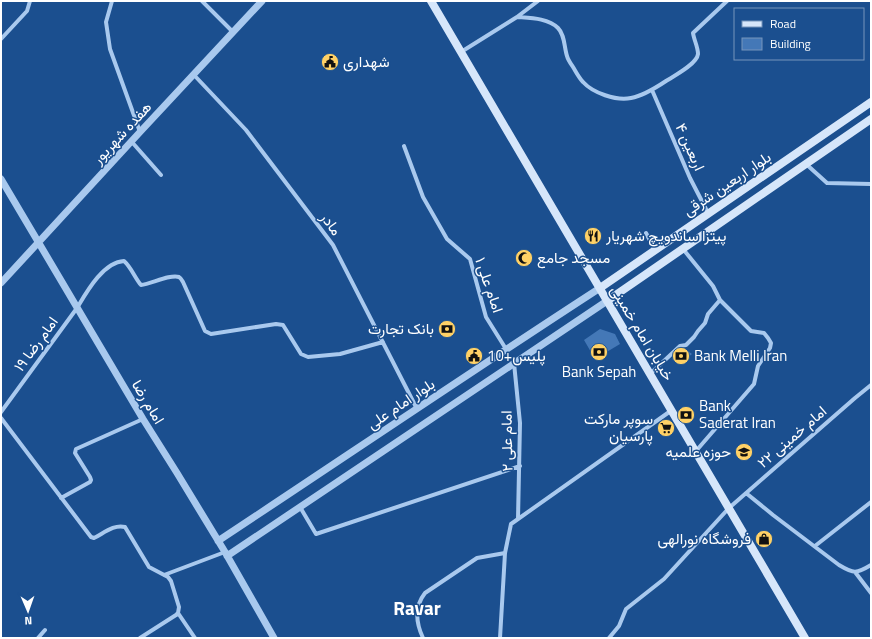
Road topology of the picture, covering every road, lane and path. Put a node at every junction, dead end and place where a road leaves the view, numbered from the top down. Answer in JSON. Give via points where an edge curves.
{"nodes":[{"id":1,"x":30,"y":1,"type":"edge"},
{"id":2,"x":112,"y":1,"type":"edge"},
{"id":3,"x":202,"y":1,"type":"edge"},
{"id":4,"x":262,"y":1,"type":"edge"},
{"id":5,"x":431,"y":1,"type":"edge"},
{"id":6,"x":538,"y":1,"type":"edge"},
{"id":7,"x":727,"y":1,"type":"edge"},
{"id":8,"x":517,"y":17,"type":"junction"},
{"id":9,"x":233,"y":32,"type":"junction"},
{"id":10,"x":1,"y":39,"type":"edge"},
{"id":11,"x":461,"y":52,"type":"junction"},
{"id":12,"x":194,"y":74,"type":"junction"},
{"id":13,"x":652,"y":90,"type":"junction"},
{"id":14,"x":871,"y":102,"type":"edge"},
{"id":15,"x":871,"y":119,"type":"edge"},
{"id":16,"x":140,"y":132,"type":"junction"},
{"id":17,"x":131,"y":141,"type":"junction"},
{"id":18,"x":404,"y":146,"type":"dead end"},
{"id":19,"x":806,"y":164,"type":"junction"},
{"id":20,"x":161,"y":176,"type":"dead end"},
{"id":21,"x":1,"y":179,"type":"edge"},
{"id":22,"x":871,"y":184,"type":"edge"},
{"id":23,"x":709,"y":214,"type":"junction"},
{"id":24,"x":646,"y":233,"type":"dead end"},
{"id":25,"x":38,"y":242,"type":"junction"},
{"id":26,"x":683,"y":249,"type":"junction"},
{"id":27,"x":655,"y":250,"type":"junction"},
{"id":28,"x":1,"y":283,"type":"edge"},
{"id":29,"x":600,"y":288,"type":"junction"},
{"id":30,"x":720,"y":300,"type":"junction"},
{"id":31,"x":607,"y":301,"type":"junction"},
{"id":32,"x":77,"y":308,"type":"junction"},
{"id":33,"x":383,"y":342,"type":"junction"},
{"id":34,"x":506,"y":349,"type":"junction"},
{"id":35,"x":514,"y":363,"type":"junction"},
{"id":36,"x":650,"y":374,"type":"junction"},
{"id":37,"x":871,"y":385,"type":"edge"},
{"id":38,"x":417,"y":409,"type":"junction"},
{"id":39,"x":672,"y":410,"type":"junction"},
{"id":40,"x":1,"y":412,"type":"edge"},
{"id":41,"x":1,"y":418,"type":"edge"},
{"id":42,"x":142,"y":419,"type":"junction"},
{"id":43,"x":696,"y":451,"type":"junction"},
{"id":44,"x":520,"y":466,"type":"junction"},
{"id":45,"x":746,"y":493,"type":"junction"},
{"id":46,"x":62,"y":498,"type":"junction"},
{"id":47,"x":871,"y":502,"type":"edge"},
{"id":48,"x":300,"y":507,"type":"junction"},
{"id":49,"x":729,"y":508,"type":"junction"},
{"id":50,"x":518,"y":519,"type":"junction"},
{"id":51,"x":218,"y":541,"type":"junction"},
{"id":52,"x":815,"y":546,"type":"junction"},
{"id":53,"x":505,"y":553,"type":"junction"},
{"id":54,"x":226,"y":554,"type":"junction"},
{"id":55,"x":871,"y":565,"type":"edge"},
{"id":56,"x":855,"y":572,"type":"junction"},
{"id":57,"x":164,"y":575,"type":"junction"},
{"id":58,"x":871,"y":593,"type":"edge"},
{"id":59,"x":178,"y":613,"type":"junction"},
{"id":60,"x":45,"y":630,"type":"dead end"},
{"id":61,"x":38,"y":638,"type":"edge"},
{"id":62,"x":140,"y":638,"type":"edge"},
{"id":63,"x":195,"y":638,"type":"edge"},
{"id":64,"x":274,"y":638,"type":"edge"},
{"id":65,"x":423,"y":638,"type":"edge"},
{"id":66,"x":500,"y":638,"type":"edge"},
{"id":67,"x":610,"y":638,"type":"edge"},
{"id":68,"x":805,"y":638,"type":"edge"}],
"edges":[{"from":1,"to":10,"type":"street","via":[[27,11]]},
{"from":2,"to":16,"type":"street","via":[[106,22],[110,49]]},
{"from":3,"to":9,"type":"street"},
{"from":4,"to":9,"type":"street","name":"هفده شهریور"},
{"from":5,"to":11,"type":"main road","name":"خیابان امام خمینی"},
{"from":6,"to":8,"type":"street"},
{"from":7,"to":13,"type":"street","via":[[693,33],[697,58]]},
{"from":8,"to":11,"type":"street"},
{"from":8,"to":13,"type":"street","via":[[540,19],[557,27],[562,34],[567,57],[576,72],[584,83],[600,94],[616,99],[631,98]]},
{"from":9,"to":12,"type":"street","name":"هفده شهریور"},
{"from":11,"to":29,"type":"main road","name":"خیابان امام خمینی"},
{"from":12,"to":16,"type":"street","name":"هفده شهریور"},
{"from":12,"to":33,"type":"street","name":"مادر","via":[[246,130],[333,245]]},
{"from":13,"to":23,"type":"street","name":"اربعین ۴","via":[[690,178]]},
{"from":14,"to":23,"type":"main road","name":"بلوار اربعین شرقی"},
{"from":15,"to":19,"type":"main road","name":"بلوار اربعین شرقی"},
{"from":16,"to":17,"type":"street","name":"هفده شهریور"},
{"from":17,"to":20,"type":"street"},
{"from":17,"to":25,"type":"street","name":"هفده شهریور"},
{"from":18,"to":34,"type":"street","name":"امام علی ۱","via":[[423,197],[447,239],[470,259],[486,317]]},
{"from":19,"to":22,"type":"street","via":[[827,183]]},
{"from":19,"to":26,"type":"main road","name":"بلوار اربعین شرقی"},
{"from":21,"to":25,"type":"street","name":"امام رضا"},
{"from":23,"to":27,"type":"main road","name":"بلوار اربعین شرقی"},
{"from":24,"to":27,"type":"street"},
{"from":25,"to":28,"type":"street","name":"هفده شهریور"},
{"from":25,"to":32,"type":"street","name":"امام رضا"},
{"from":26,"to":30,"type":"street","via":[[713,286]]},
{"from":26,"to":31,"type":"main road","name":"بلوار اربعین شرقی"},
{"from":27,"to":29,"type":"main road","name":"بلوار اربعین شرقی"},
{"from":29,"to":31,"type":"main road","name":"خیابان امام خمینی"},
{"from":29,"to":34,"type":"street","name":"بلوار امام علی"},
{"from":30,"to":36,"type":"street","via":[[686,346],[680,346]]},
{"from":30,"to":43,"type":"street","via":[[751,331],[764,333],[771,344],[758,366],[754,384]]},
{"from":31,"to":35,"type":"street","name":"بلوار امام علی"},
{"from":31,"to":36,"type":"main road","name":"خیابان امام خمینی"},
{"from":32,"to":33,"type":"street","name":"امام رضا ۱۹","via":[[103,271],[124,261],[141,286],[170,277],[181,279],[205,332],[211,334],[283,325],[301,354],[308,357],[340,354]]},
{"from":32,"to":40,"type":"street","name":"امام رضا ۱۹"},
{"from":32,"to":42,"type":"street","name":"امام رضا"},
{"from":33,"to":38,"type":"street","name":"مادر"},
{"from":34,"to":38,"type":"street","name":"بلوار امام علی"},
{"from":35,"to":44,"type":"street","name":"امام علی ۲","via":[[520,423]]},
{"from":35,"to":48,"type":"street","name":"بلوار امام علی"},
{"from":36,"to":39,"type":"main road","name":"خیابان امام خمینی"},
{"from":37,"to":45,"type":"street","name":"امام خمینی ۲۲"},
{"from":38,"to":51,"type":"street","name":"بلوار امام علی"},
{"from":39,"to":43,"type":"main road","name":"خیابان امام خمینی"},
{"from":39,"to":50,"type":"street"},
{"from":41,"to":46,"type":"street"},
{"from":42,"to":46,"type":"street","via":[[76,449],[75,453],[91,480]]},
{"from":42,"to":51,"type":"street","name":"امام رضا"},
{"from":43,"to":49,"type":"main road","name":"خیابان امام خمینی"},
{"from":44,"to":48,"type":"street","via":[[316,534]]},
{"from":44,"to":50,"type":"street","name":"امام علی ۲"},
{"from":45,"to":49,"type":"street","name":"امام خمینی ۲۲"},
{"from":45,"to":52,"type":"street"},
{"from":46,"to":57,"type":"street","via":[[91,537],[94,538],[114,527],[125,527],[149,567]]},
{"from":47,"to":52,"type":"street"},
{"from":48,"to":54,"type":"street","name":"بلوار امام علی"},
{"from":49,"to":67,"type":"street","name":"امام خمینی ۲۲","via":[[664,579],[626,609],[619,626]]},
{"from":49,"to":68,"type":"main road","name":"خیابان امام خمینی"},
{"from":50,"to":53,"type":"street","via":[[511,524]]},
{"from":51,"to":54,"type":"street","name":"امام رضا"},
{"from":52,"to":56,"type":"street","via":[[839,565]]},
{"from":53,"to":65,"type":"street","via":[[476,558],[425,593],[420,599],[416,616]]},
{"from":53,"to":66,"type":"street"},
{"from":54,"to":57,"type":"street"},
{"from":54,"to":64,"type":"street","name":"امام رضا"},
{"from":55,"to":56,"type":"street"},
{"from":56,"to":58,"type":"street"},
{"from":57,"to":59,"type":"street","via":[[171,581],[179,607]]},
{"from":59,"to":62,"type":"street"},
{"from":59,"to":63,"type":"street"},
{"from":60,"to":61,"type":"street"}]}
